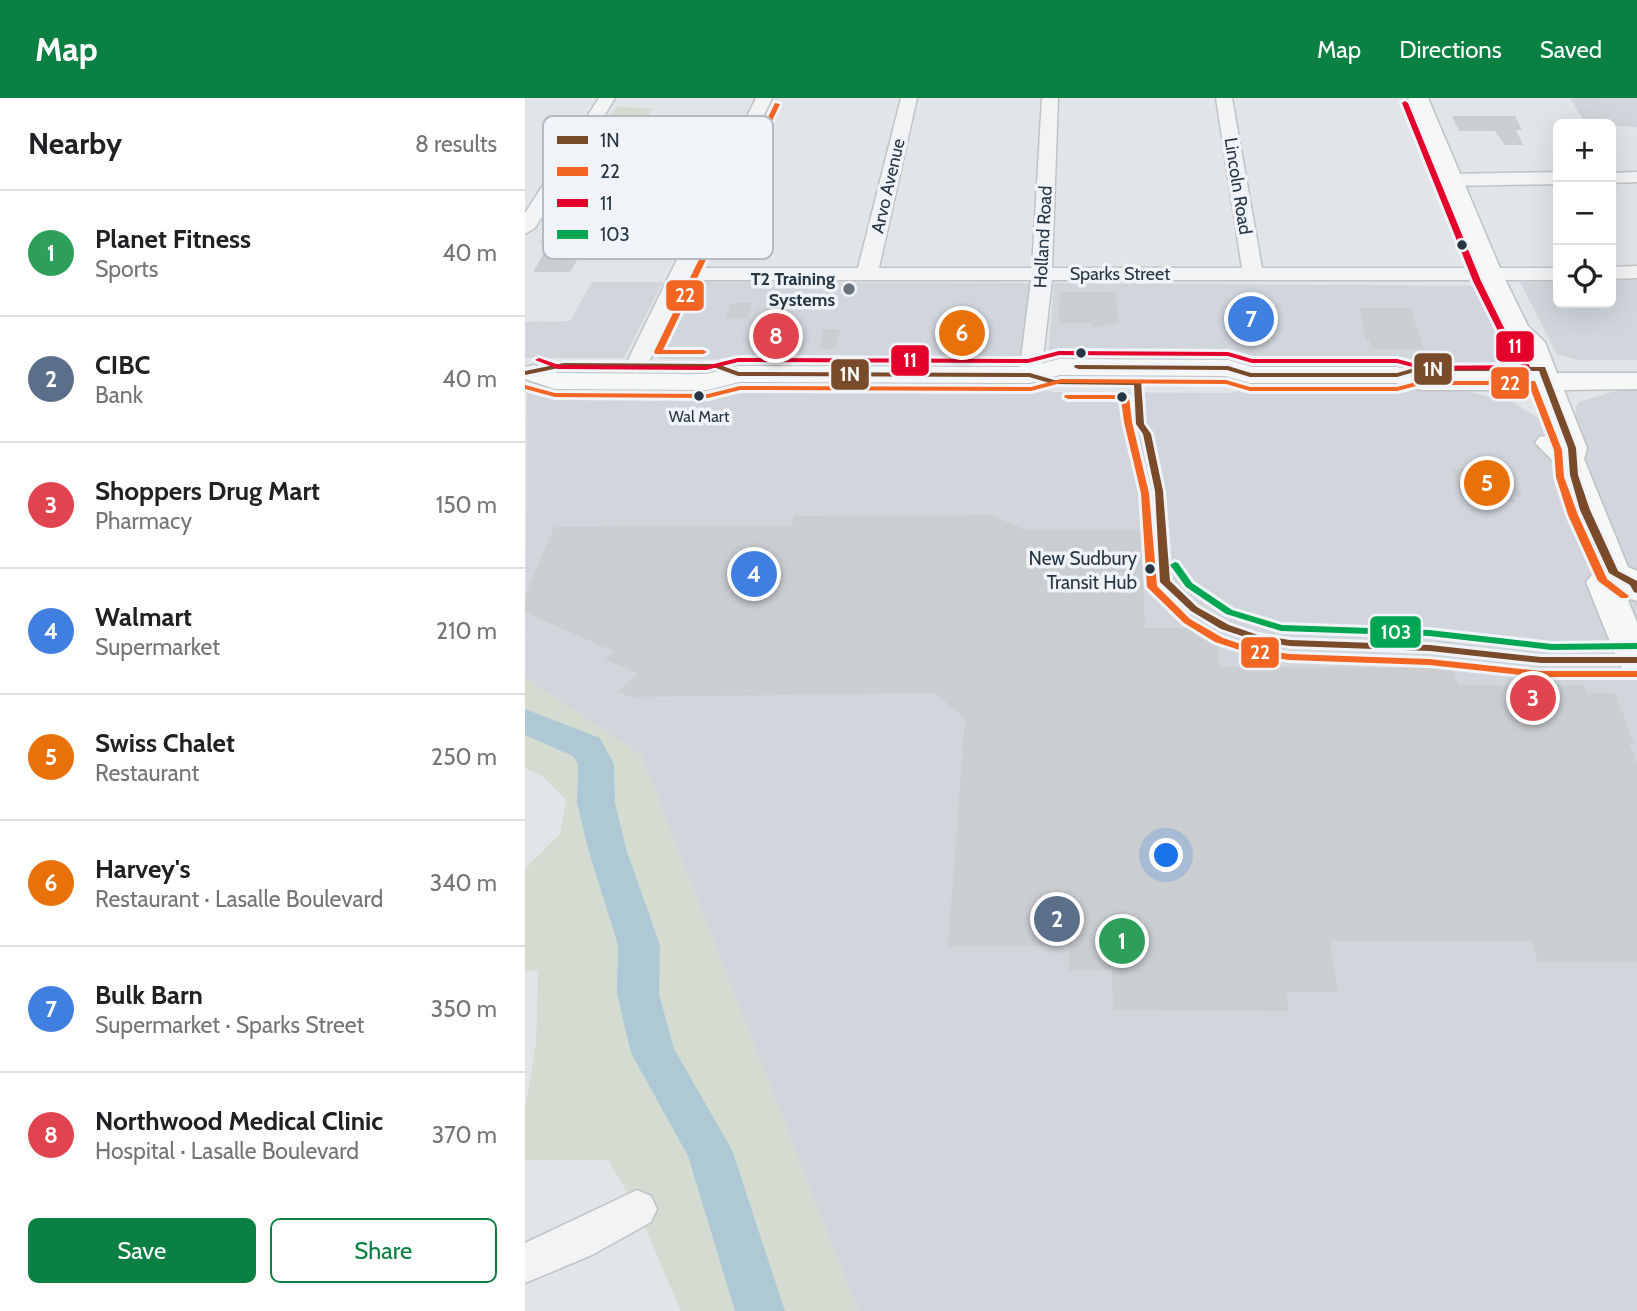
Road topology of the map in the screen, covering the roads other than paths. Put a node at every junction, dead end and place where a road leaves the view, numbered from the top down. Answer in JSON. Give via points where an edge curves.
{"nodes":[{"id":1,"x":607,"y":98,"type":"edge"},
{"id":2,"x":764,"y":98,"type":"edge"},
{"id":3,"x":909,"y":98,"type":"edge"},
{"id":4,"x":1050,"y":98,"type":"edge"},
{"id":5,"x":1224,"y":98,"type":"edge"},
{"id":6,"x":1418,"y":98,"type":"edge"},
{"id":7,"x":596,"y":116,"type":"edge"},
{"id":8,"x":756,"y":116,"type":"edge"},
{"id":9,"x":1637,"y":177,"type":"edge"},
{"id":10,"x":1553,"y":178,"type":"edge"},
{"id":11,"x":1616,"y":178,"type":"edge"},
{"id":12,"x":1451,"y":180,"type":"junction"},
{"id":13,"x":543,"y":199,"type":"edge"},
{"id":14,"x":525,"y":228,"type":"edge"},
{"id":15,"x":689,"y":259,"type":"edge"},
{"id":16,"x":1637,"y":272,"type":"edge"},
{"id":17,"x":1616,"y":273,"type":"edge"},
{"id":18,"x":682,"y":274,"type":"junction"},
{"id":19,"x":1042,"y":274,"type":"junction"},
{"id":20,"x":1553,"y":274,"type":"edge"},
{"id":21,"x":867,"y":275,"type":"junction"},
{"id":22,"x":1252,"y":275,"type":"junction"},
{"id":23,"x":1490,"y":275,"type":"junction"},
{"id":24,"x":636,"y":366,"type":"junction"},
{"id":25,"x":529,"y":373,"type":"edge"},
{"id":26,"x":738,"y":374,"type":"junction"},
{"id":27,"x":1030,"y":375,"type":"junction"},
{"id":28,"x":1397,"y":375,"type":"junction"},
{"id":29,"x":1630,"y":377,"type":"edge"},
{"id":30,"x":1533,"y":381,"type":"junction"},
{"id":31,"x":1569,"y":450,"type":"junction"},
{"id":32,"x":1625,"y":581,"type":"edge"},
{"id":33,"x":1637,"y":664,"type":"edge"},
{"id":34,"x":637,"y":1209,"type":"dead end"},
{"id":35,"x":525,"y":1263,"type":"edge"}],
"edges":[{"from":1,"to":7,"type":"street"},
{"from":2,"to":8,"type":"street"},
{"from":3,"to":21,"type":"street","name":"Arvo Avenue"},
{"from":4,"to":19,"type":"street","name":"Holland Road"},
{"from":5,"to":22,"type":"street","name":"Lincoln Road"},
{"from":6,"to":12,"type":"main road"},
{"from":9,"to":11,"type":"street"},
{"from":10,"to":12,"type":"street"},
{"from":12,"to":23,"type":"main road"},
{"from":13,"to":14,"type":"street"},
{"from":15,"to":18,"type":"street"},
{"from":16,"to":17,"type":"street"},
{"from":18,"to":21,"type":"street","name":"Sparks Street"},
{"from":18,"to":24,"type":"street"},
{"from":19,"to":21,"type":"street","name":"Sparks Street"},
{"from":19,"to":22,"type":"street","name":"Sparks Street"},
{"from":19,"to":27,"type":"street","name":"Holland Road"},
{"from":20,"to":23,"type":"street","name":"Sparks Street"},
{"from":22,"to":23,"type":"street","name":"Sparks Street"},
{"from":23,"to":30,"type":"main road","via":[[1517,330],[1509,343]]},
{"from":24,"to":25,"type":"main road","via":[[564,365]]},
{"from":24,"to":26,"type":"main road","via":[[717,366]]},
{"from":25,"to":26,"type":"main road","via":[[555,381],[619,382],[708,382]]},
{"from":26,"to":27,"type":"main road"},
{"from":27,"to":28,"type":"main road","via":[[1053,382],[1232,384],[1250,375]]},
{"from":28,"to":30,"type":"main road","via":[[1418,369]]},
{"from":28,"to":30,"type":"main road","via":[[1422,382],[1498,388]]},
{"from":29,"to":30,"type":"main road"},
{"from":29,"to":31,"type":"main road","via":[[1588,388],[1573,397]]},
{"from":30,"to":31,"type":"main road","via":[[1552,446]]},
{"from":31,"to":32,"type":"main road"},
{"from":32,"to":33,"type":"main road","via":[[1603,582]]},
{"from":34,"to":35,"type":"street"}]}
